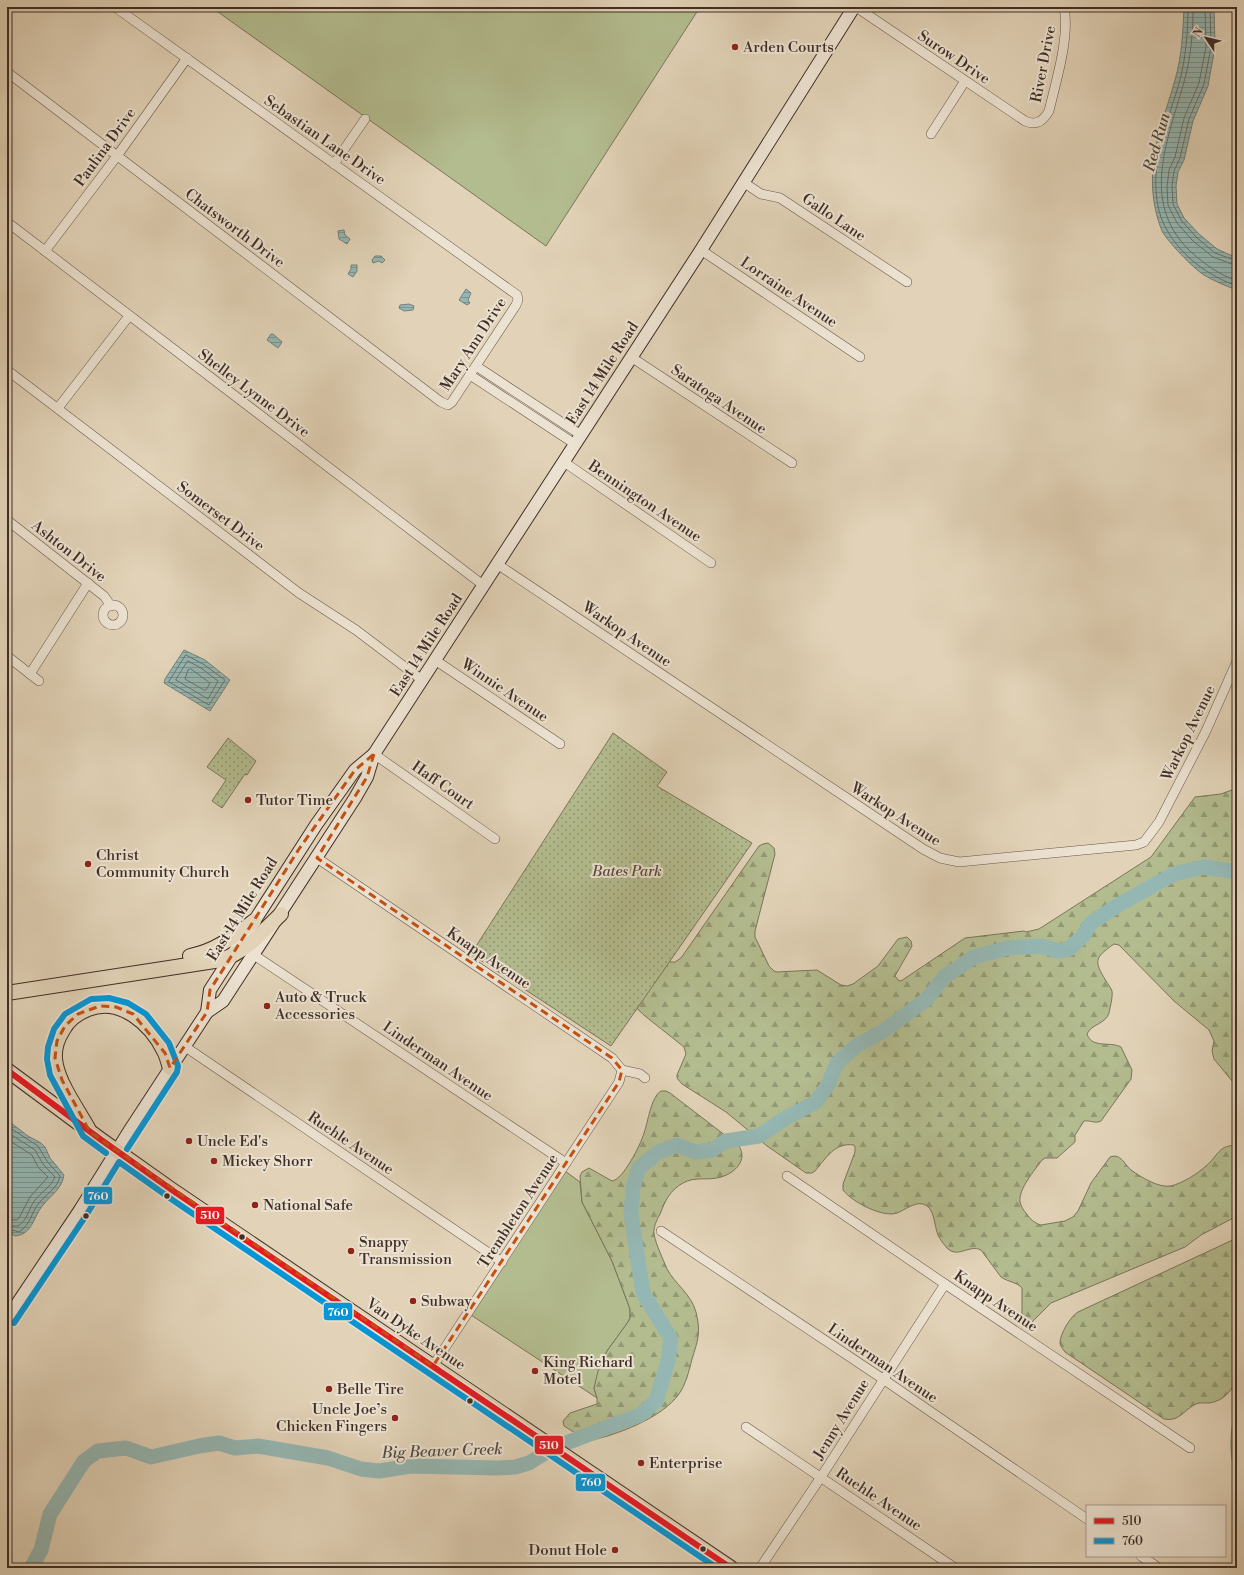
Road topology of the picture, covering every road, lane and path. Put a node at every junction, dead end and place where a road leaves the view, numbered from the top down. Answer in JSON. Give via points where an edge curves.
{"nodes":[{"id":1,"x":115,"y":7,"type":"edge"},
{"id":2,"x":855,"y":7,"type":"edge"},
{"id":3,"x":1064,"y":7,"type":"edge"},
{"id":4,"x":187,"y":58,"type":"junction"},
{"id":5,"x":7,"y":72,"type":"edge"},
{"id":6,"x":965,"y":81,"type":"junction"},
{"id":7,"x":365,"y":119,"type":"dead end"},
{"id":8,"x":1039,"y":122,"type":"joint"},
{"id":9,"x":931,"y":134,"type":"dead end"},
{"id":10,"x":117,"y":156,"type":"junction"},
{"id":11,"x":334,"y":164,"type":"junction"},
{"id":12,"x":743,"y":182,"type":"junction"},
{"id":13,"x":7,"y":222,"type":"edge"},
{"id":14,"x":701,"y":250,"type":"junction"},
{"id":15,"x":45,"y":251,"type":"junction"},
{"id":16,"x":907,"y":282,"type":"dead end"},
{"id":17,"x":518,"y":298,"type":"joint"},
{"id":18,"x":129,"y":316,"type":"junction"},
{"id":19,"x":631,"y":357,"type":"junction"},
{"id":20,"x":860,"y":357,"type":"dead end"},
{"id":21,"x":476,"y":366,"type":"junction"},
{"id":22,"x":7,"y":370,"type":"edge"},
{"id":23,"x":470,"y":375,"type":"junction"},
{"id":24,"x":448,"y":405,"type":"joint"},
{"id":25,"x":58,"y":408,"type":"junction"},
{"id":26,"x":578,"y":440,"type":"junction"},
{"id":27,"x":564,"y":462,"type":"junction"},
{"id":28,"x":792,"y":463,"type":"dead end"},
{"id":29,"x":7,"y":520,"type":"edge"},
{"id":30,"x":711,"y":563,"type":"dead end"},
{"id":31,"x":497,"y":564,"type":"junction"},
{"id":32,"x":88,"y":583,"type":"junction"},
{"id":33,"x":483,"y":586,"type":"junction"},
{"id":34,"x":111,"y":606,"type":"dead end"},
{"id":35,"x":7,"y":656,"type":"edge"},
{"id":36,"x":435,"y":660,"type":"junction"},
{"id":37,"x":1237,"y":661,"type":"edge"},
{"id":38,"x":30,"y":674,"type":"junction"},
{"id":39,"x":422,"y":680,"type":"junction"},
{"id":40,"x":39,"y":681,"type":"dead end"},
{"id":41,"x":560,"y":744,"type":"dead end"},
{"id":42,"x":374,"y":754,"type":"junction"},
{"id":43,"x":495,"y":839,"type":"dead end"},
{"id":44,"x":317,"y":858,"type":"junction"},
{"id":45,"x":280,"y":914,"type":"junction"},
{"id":46,"x":254,"y":921,"type":"junction"},
{"id":47,"x":254,"y":955,"type":"junction"},
{"id":48,"x":230,"y":957,"type":"junction"},
{"id":49,"x":7,"y":985,"type":"edge"},
{"id":50,"x":7,"y":993,"type":"edge"},
{"id":51,"x":207,"y":1012,"type":"junction"},
{"id":52,"x":184,"y":1046,"type":"junction"},
{"id":53,"x":170,"y":1068,"type":"junction"},
{"id":54,"x":7,"y":1070,"type":"edge"},
{"id":55,"x":622,"y":1070,"type":"junction"},
{"id":56,"x":645,"y":1078,"type":"dead end"},
{"id":57,"x":90,"y":1132,"type":"junction"},
{"id":58,"x":116,"y":1151,"type":"junction"},
{"id":59,"x":566,"y":1163,"type":"junction"},
{"id":60,"x":787,"y":1176,"type":"dead end"},
{"id":61,"x":661,"y":1232,"type":"dead end"},
{"id":62,"x":502,"y":1262,"type":"junction"},
{"id":63,"x":946,"y":1284,"type":"junction"},
{"id":64,"x":7,"y":1319,"type":"edge"},
{"id":65,"x":433,"y":1366,"type":"junction"},
{"id":66,"x":883,"y":1379,"type":"junction"},
{"id":67,"x":746,"y":1426,"type":"dead end"},
{"id":68,"x":1190,"y":1448,"type":"dead end"},
{"id":69,"x":821,"y":1477,"type":"junction"},
{"id":70,"x":1086,"y":1518,"type":"edge"},
{"id":71,"x":1142,"y":1557,"type":"edge"},
{"id":72,"x":731,"y":1568,"type":"edge"},
{"id":73,"x":760,"y":1568,"type":"edge"},
{"id":74,"x":956,"y":1568,"type":"edge"},
{"id":75,"x":1159,"y":1568,"type":"edge"}],
"edges":[{"from":1,"to":4,"type":"street","name":"Sebastian Lane Drive"},
{"from":2,"to":6,"type":"street","name":"Surow Drive"},
{"from":2,"to":12,"type":"main road","name":"East 14 Mile Road"},
{"from":3,"to":8,"type":"street","name":"River Drive","via":[[1066,29],[1049,111],[1043,121]]},
{"from":4,"to":10,"type":"street","name":"Paulina Drive"},
{"from":4,"to":11,"type":"street","name":"Sebastian Lane Drive"},
{"from":5,"to":10,"type":"street","name":"Chatsworth Drive"},
{"from":6,"to":8,"type":"street","name":"Surow Drive","via":[[1025,121]]},
{"from":6,"to":9,"type":"street"},
{"from":7,"to":11,"type":"street"},
{"from":10,"to":15,"type":"street","name":"Paulina Drive"},
{"from":10,"to":24,"type":"street","name":"Chatsworth Drive","via":[[434,398]]},
{"from":11,"to":17,"type":"street","name":"Sebastian Lane Drive","via":[[513,291]]},
{"from":12,"to":14,"type":"main road","name":"East 14 Mile Road"},
{"from":12,"to":16,"type":"street","name":"Gallo Lane","via":[[761,194],[780,198]]},
{"from":13,"to":15,"type":"street","name":"Shelley Lynne Drive"},
{"from":14,"to":19,"type":"main road","name":"East 14 Mile Road"},
{"from":14,"to":20,"type":"street","name":"Lorraine Avenue"},
{"from":15,"to":18,"type":"street","name":"Shelley Lynne Drive"},
{"from":17,"to":21,"type":"street","name":"Mary Ann Drive"},
{"from":18,"to":25,"type":"street"},
{"from":18,"to":33,"type":"street","name":"Shelley Lynne Drive"},
{"from":19,"to":26,"type":"main road","name":"East 14 Mile Road"},
{"from":19,"to":28,"type":"street","name":"Saratoga Avenue"},
{"from":21,"to":23,"type":"street","name":"Mary Ann Drive"},
{"from":21,"to":26,"type":"street"},
{"from":22,"to":25,"type":"street","name":"Somerset Drive"},
{"from":23,"to":24,"type":"street","name":"Mary Ann Drive"},
{"from":23,"to":26,"type":"street"},
{"from":25,"to":39,"type":"street","name":"Somerset Drive","via":[[299,593],[356,630]]},
{"from":26,"to":27,"type":"main road","name":"East 14 Mile Road"},
{"from":27,"to":30,"type":"street","name":"Bennington Avenue"},
{"from":27,"to":31,"type":"main road","name":"East 14 Mile Road"},
{"from":29,"to":32,"type":"street","name":"Ashton Drive"},
{"from":31,"to":33,"type":"main road","name":"East 14 Mile Road"},
{"from":31,"to":37,"type":"street","name":"Warkop Avenue","via":[[922,849],[940,858],[959,862],[1136,845],[1144,842],[1159,822],[1203,738]]},
{"from":32,"to":34,"type":"street","name":"Ashton Drive","via":[[104,596]]},
{"from":32,"to":38,"type":"street"},
{"from":33,"to":36,"type":"main road","name":"East 14 Mile Road"},
{"from":35,"to":38,"type":"street"},
{"from":36,"to":39,"type":"main road","name":"East 14 Mile Road"},
{"from":36,"to":41,"type":"street","name":"Winnie Avenue"},
{"from":38,"to":40,"type":"street"},
{"from":39,"to":42,"type":"main road","name":"East 14 Mile Road"},
{"from":42,"to":43,"type":"street","name":"Haff Court"},
{"from":42,"to":44,"type":"main road","name":"East 14 Mile Road","via":[[368,777]]},
{"from":42,"to":46,"type":"main road","name":"East 14 Mile Road","via":[[355,770],[299,850]]},
{"from":44,"to":45,"type":"main road","name":"East 14 Mile Road"},
{"from":44,"to":55,"type":"street","name":"Knapp Avenue","via":[[612,1058]]},
{"from":45,"to":47,"type":"main road","name":"East 14 Mile Road"},
{"from":45,"to":48,"type":"main road","via":[[245,949]]},
{"from":46,"to":48,"type":"main road","name":"East 14 Mile Road"},
{"from":46,"to":49,"type":"main road","via":[[226,942],[204,953]]},
{"from":47,"to":51,"type":"main road","name":"East 14 Mile Road","via":[[223,1001]]},
{"from":47,"to":59,"type":"street","name":"Linderman Avenue"},
{"from":48,"to":50,"type":"main road"},
{"from":48,"to":51,"type":"main road","name":"East 14 Mile Road","via":[[210,990]]},
{"from":51,"to":52,"type":"main road","name":"East 14 Mile Road"},
{"from":52,"to":53,"type":"main road","name":"East 14 Mile Road"},
{"from":52,"to":62,"type":"street","name":"Ruehle Avenue"},
{"from":53,"to":57,"type":"main road","via":[[158,1041],[140,1020],[124,1010],[100,1006],[85,1010],[71,1019],[57,1041],[56,1066]]},
{"from":53,"to":58,"type":"main road","name":"East 14 Mile Road"},
{"from":54,"to":57,"type":"main road","name":"Van Dyke Avenue"},
{"from":55,"to":56,"type":"street","via":[[640,1074]]},
{"from":55,"to":59,"type":"street","name":"Trembleton Avenue","via":[[619,1082]]},
{"from":57,"to":58,"type":"main road","name":"Van Dyke Avenue"},
{"from":58,"to":64,"type":"main road","name":"East 14 Mile Road"},
{"from":58,"to":65,"type":"main road","name":"Van Dyke Avenue"},
{"from":59,"to":62,"type":"street","name":"Trembleton Avenue"},
{"from":60,"to":63,"type":"street","name":"Knapp Avenue"},
{"from":61,"to":66,"type":"street","name":"Linderman Avenue"},
{"from":62,"to":65,"type":"street","name":"Trembleton Avenue"},
{"from":63,"to":66,"type":"street","name":"Jenny Avenue"},
{"from":63,"to":68,"type":"street","name":"Knapp Avenue"},
{"from":65,"to":72,"type":"main road","name":"Van Dyke Avenue"},
{"from":66,"to":69,"type":"street","name":"Jenny Avenue"},
{"from":66,"to":70,"type":"street","name":"Linderman Avenue"},
{"from":67,"to":69,"type":"street","name":"Ruehle Avenue"},
{"from":69,"to":73,"type":"street","name":"Jenny Avenue"},
{"from":69,"to":74,"type":"street","name":"Ruehle Avenue"},
{"from":71,"to":75,"type":"street"}]}
